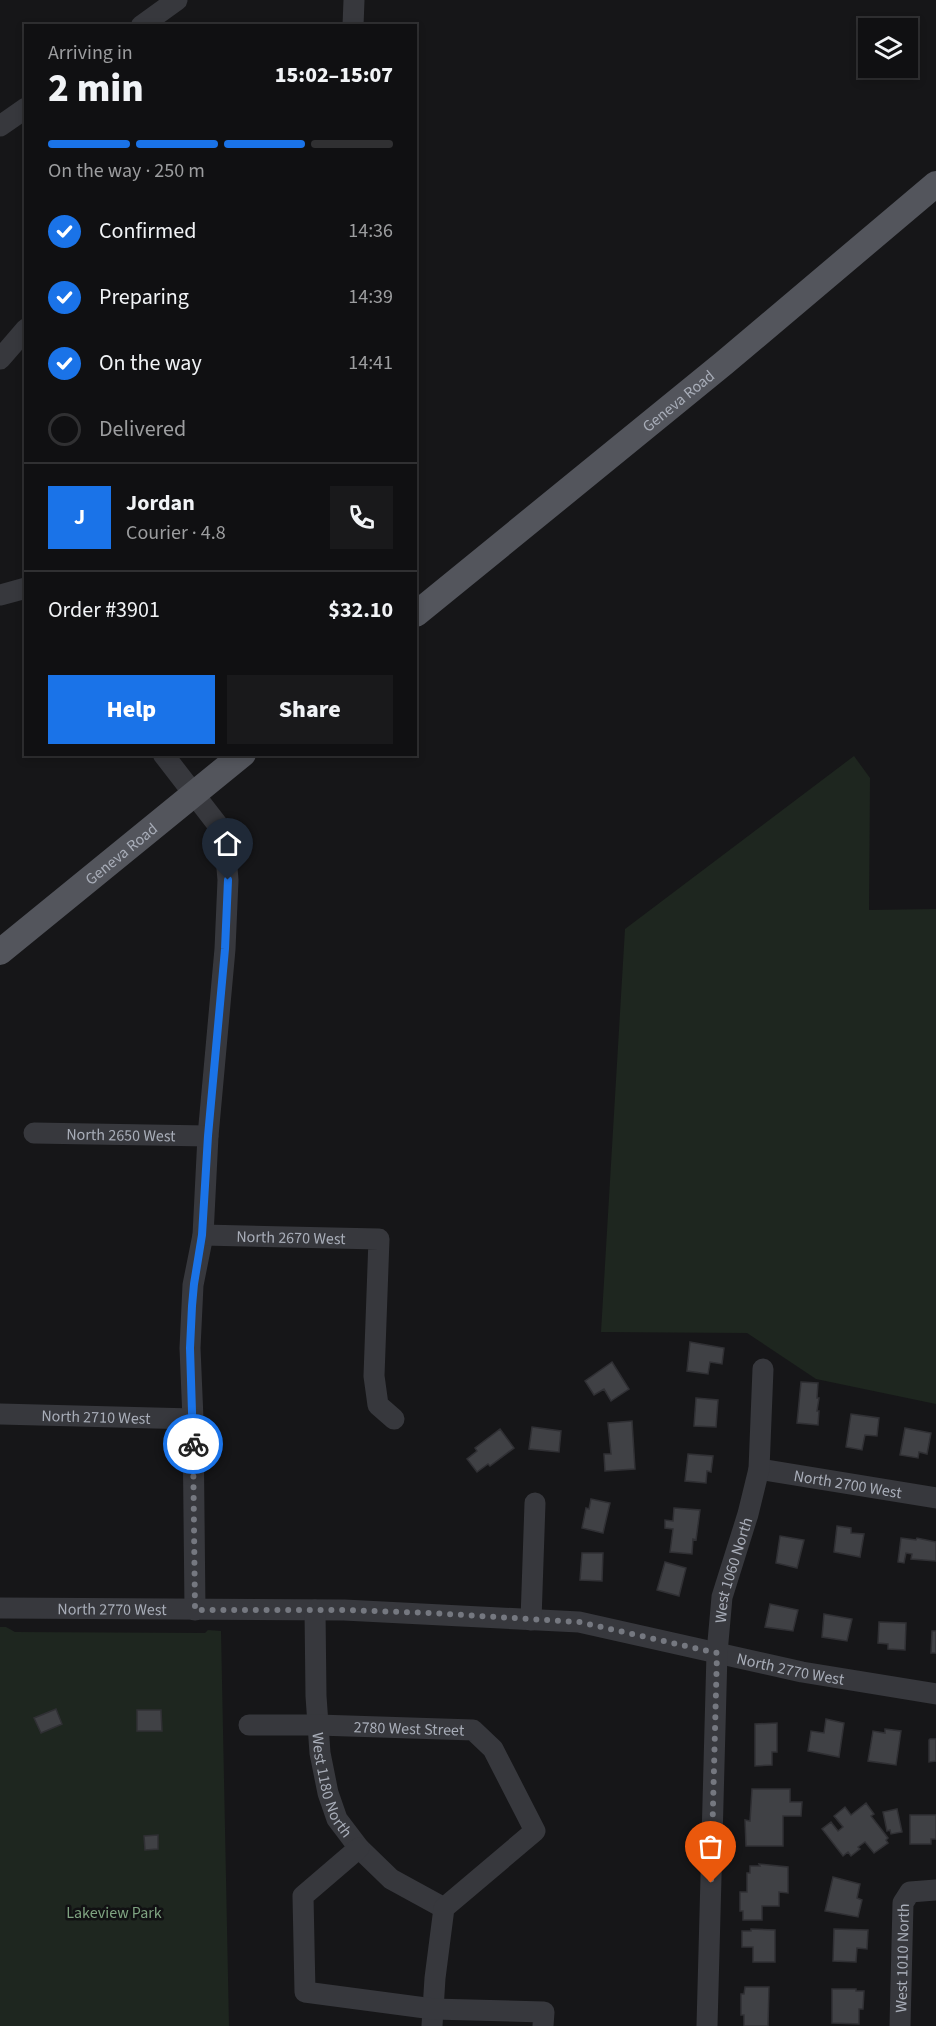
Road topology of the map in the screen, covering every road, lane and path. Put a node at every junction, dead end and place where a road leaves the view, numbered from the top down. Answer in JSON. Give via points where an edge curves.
{"nodes":[{"id":1,"x":177,"y":0,"type":"edge"},
{"id":2,"x":354,"y":0,"type":"edge"},
{"id":3,"x":144,"y":24,"type":"edge"},
{"id":4,"x":353,"y":24,"type":"edge"},
{"id":5,"x":24,"y":109,"type":"edge"},
{"id":6,"x":0,"y":126,"type":"edge"},
{"id":7,"x":936,"y":184,"type":"edge"},
{"id":8,"x":24,"y":331,"type":"edge"},
{"id":9,"x":0,"y":358,"type":"edge"},
{"id":10,"x":24,"y":589,"type":"edge"},
{"id":11,"x":0,"y":596,"type":"edge"},
{"id":12,"x":417,"y":613,"type":"edge"},
{"id":13,"x":165,"y":756,"type":"edge"},
{"id":14,"x":241,"y":756,"type":"edge"},
{"id":15,"x":195,"y":794,"type":"junction"},
{"id":16,"x":0,"y":952,"type":"edge"},
{"id":17,"x":34,"y":1133,"type":"dead end"},
{"id":18,"x":208,"y":1136,"type":"junction"},
{"id":19,"x":202,"y":1235,"type":"junction"},
{"id":20,"x":763,"y":1369,"type":"dead end"},
{"id":21,"x":0,"y":1414,"type":"edge"},
{"id":22,"x":193,"y":1419,"type":"junction"},
{"id":23,"x":394,"y":1419,"type":"dead end"},
{"id":24,"x":759,"y":1469,"type":"junction"},
{"id":25,"x":936,"y":1498,"type":"edge"},
{"id":26,"x":535,"y":1503,"type":"dead end"},
{"id":27,"x":0,"y":1608,"type":"edge"},
{"id":28,"x":195,"y":1610,"type":"junction"},
{"id":29,"x":315,"y":1610,"type":"junction"},
{"id":30,"x":531,"y":1620,"type":"junction"},
{"id":31,"x":717,"y":1653,"type":"junction"},
{"id":32,"x":936,"y":1694,"type":"edge"},
{"id":33,"x":249,"y":1725,"type":"dead end"},
{"id":34,"x":318,"y":1725,"type":"junction"},
{"id":35,"x":359,"y":1848,"type":"junction"},
{"id":36,"x":936,"y":1890,"type":"edge"},
{"id":37,"x":444,"y":1908,"type":"junction"},
{"id":38,"x":432,"y":2017,"type":"edge"},
{"id":39,"x":544,"y":2019,"type":"edge"},
{"id":40,"x":707,"y":2026,"type":"edge"},
{"id":41,"x":900,"y":2026,"type":"edge"}],
"edges":[{"from":1,"to":3,"type":"street"},
{"from":2,"to":4,"type":"street"},
{"from":5,"to":6,"type":"street"},
{"from":7,"to":12,"type":"main road","name":"Geneva Road","via":[[716,370]]},
{"from":8,"to":9,"type":"street"},
{"from":10,"to":11,"type":"street"},
{"from":13,"to":15,"type":"street"},
{"from":14,"to":15,"type":"main road","name":"Geneva Road"},
{"from":15,"to":16,"type":"main road","name":"Geneva Road"},
{"from":15,"to":18,"type":"street","via":[[224,833],[228,880]]},
{"from":17,"to":18,"type":"street","name":"North 2650 West"},
{"from":18,"to":19,"type":"street"},
{"from":19,"to":22,"type":"street","via":[[190,1348]]},
{"from":19,"to":23,"type":"street","name":"North 2670 West","via":[[379,1239],[374,1376],[378,1405]]},
{"from":20,"to":24,"type":"street","name":"West 1060 North"},
{"from":21,"to":22,"type":"street","name":"North 2710 West"},
{"from":22,"to":28,"type":"street"},
{"from":24,"to":25,"type":"street","name":"North 2700 West"},
{"from":24,"to":31,"type":"street","name":"West 1060 North","via":[[722,1597]]},
{"from":26,"to":30,"type":"street"},
{"from":27,"to":28,"type":"street","name":"North 2770 West"},
{"from":28,"to":29,"type":"street","name":"North 2770 West"},
{"from":29,"to":30,"type":"street","name":"North 2770 West"},
{"from":29,"to":34,"type":"street","name":"West 1180 North"},
{"from":30,"to":31,"type":"street","name":"North 2770 West","via":[[579,1622]]},
{"from":31,"to":32,"type":"street","name":"North 2770 West","via":[[802,1672]]},
{"from":31,"to":40,"type":"street","name":"West 1060 North"},
{"from":33,"to":34,"type":"street","name":"2780 West Street"},
{"from":34,"to":35,"type":"street","name":"West 1180 North","via":[[328,1793],[337,1819]]},
{"from":34,"to":37,"type":"street","name":"2780 West Street","via":[[472,1730],[493,1749],[535,1831]]},
{"from":35,"to":37,"type":"street","name":"West 1180 North","via":[[391,1879]]},
{"from":35,"to":38,"type":"street","via":[[303,1896],[305,1992]]},
{"from":36,"to":41,"type":"street","name":"West 1010 North","via":[[910,1892],[903,1903]]},
{"from":37,"to":38,"type":"street"},
{"from":38,"to":39,"type":"street"}]}
